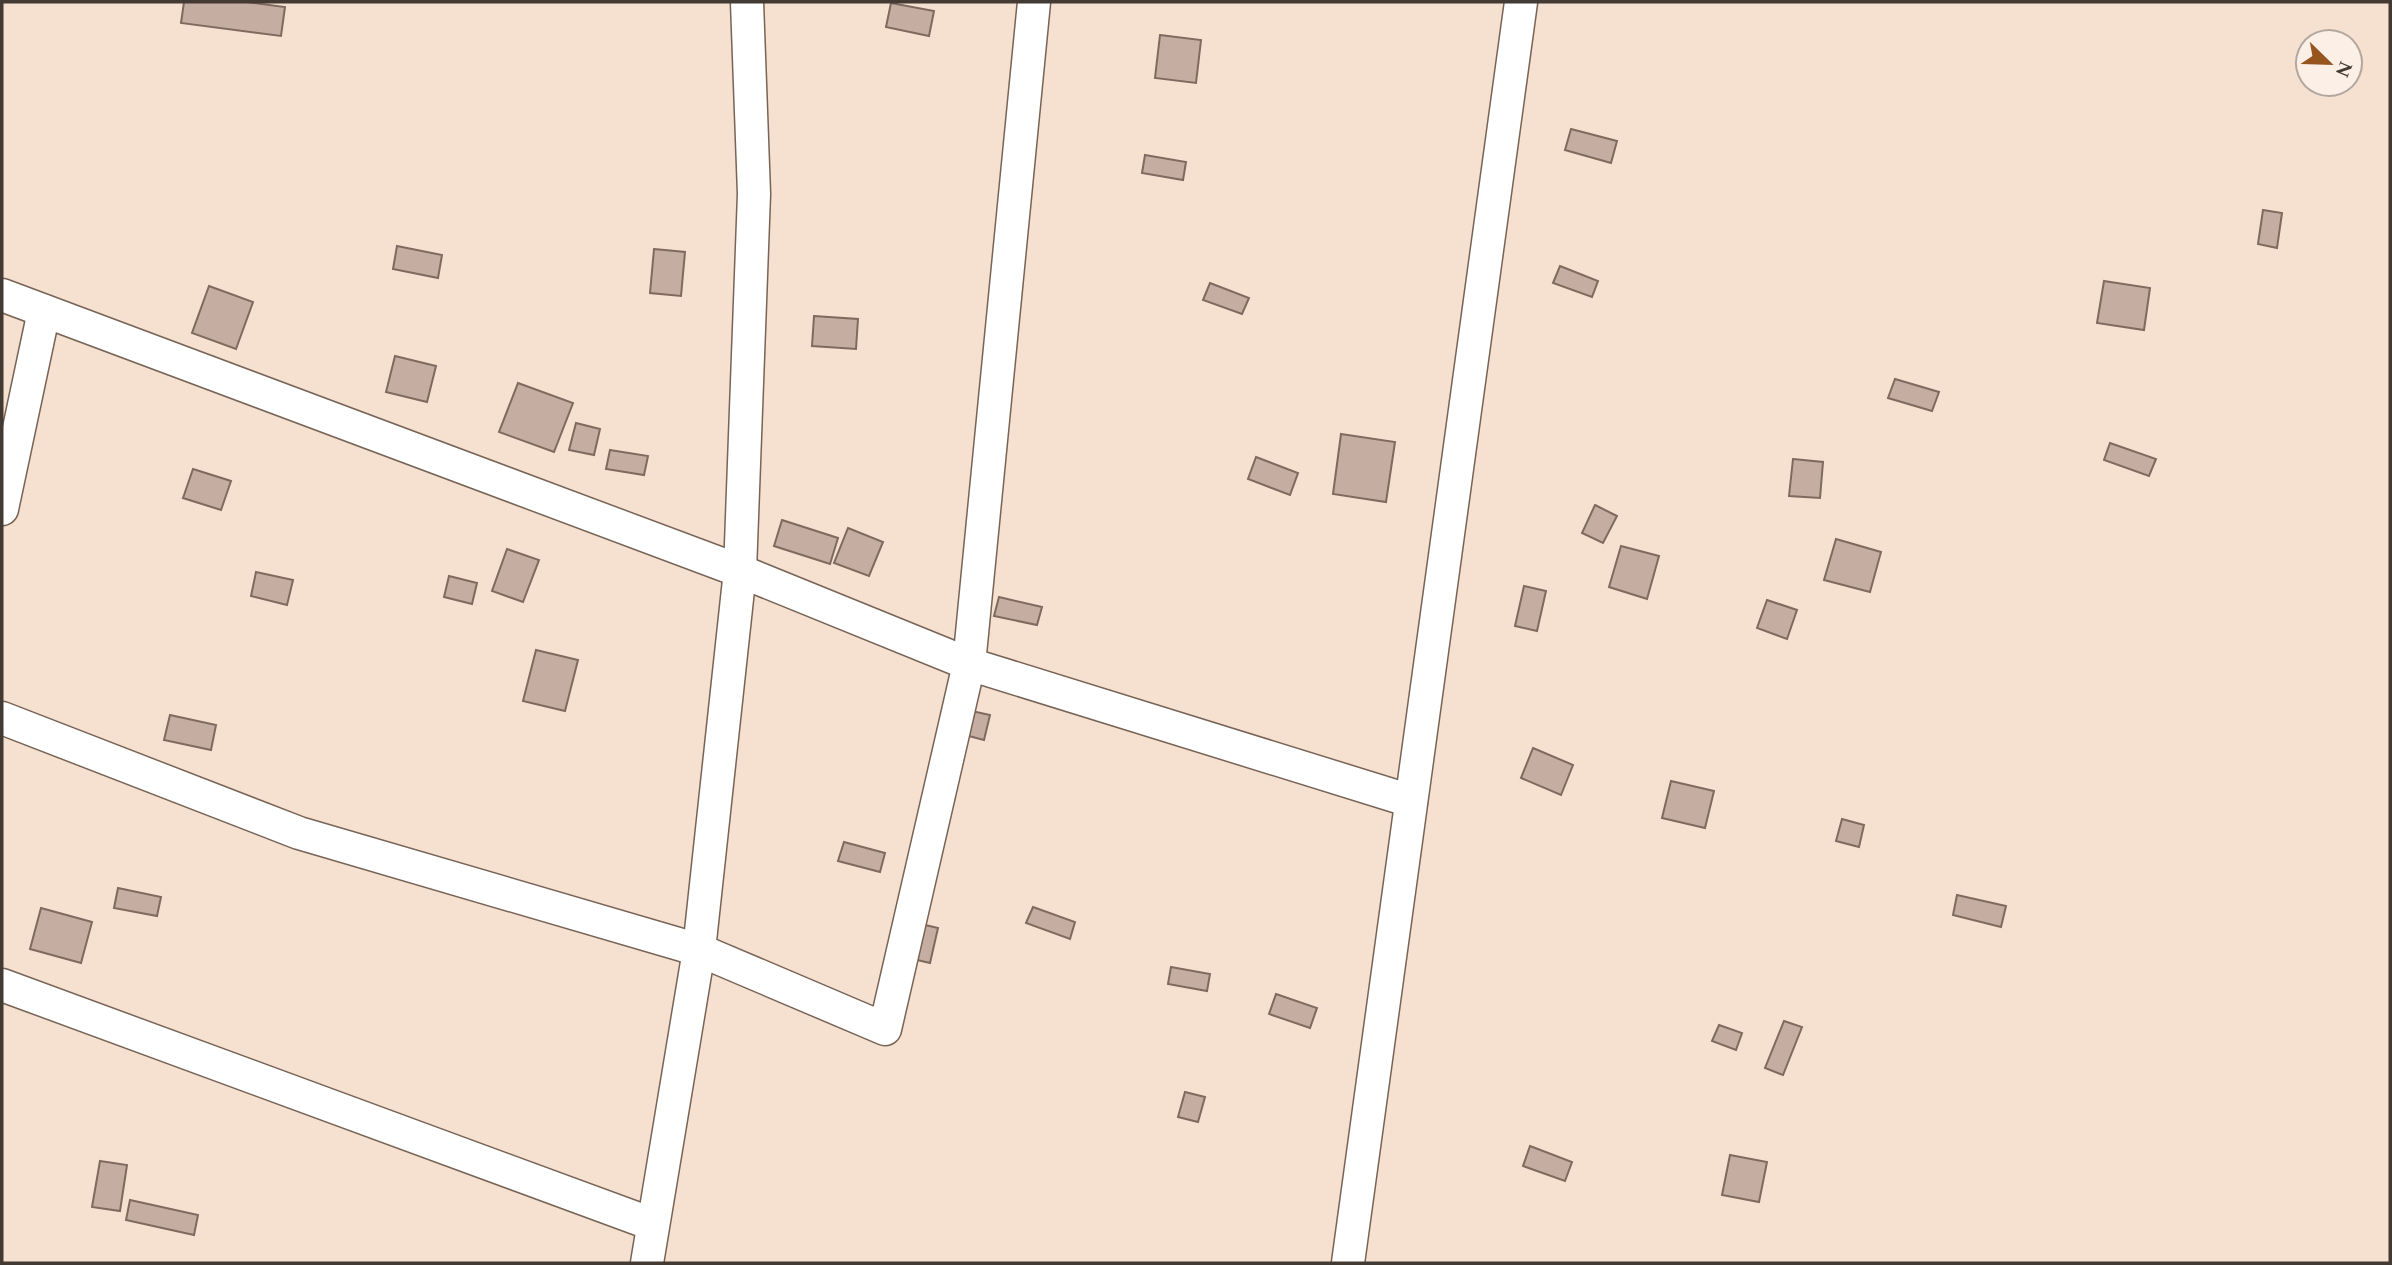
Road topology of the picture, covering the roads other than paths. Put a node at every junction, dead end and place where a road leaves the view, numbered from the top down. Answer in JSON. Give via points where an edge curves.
{"nodes":[{"id":1,"x":747,"y":2,"type":"edge"},
{"id":2,"x":1034,"y":2,"type":"edge"},
{"id":3,"x":1521,"y":2,"type":"edge"},
{"id":4,"x":2,"y":295,"type":"edge"},
{"id":5,"x":44,"y":311,"type":"junction"},
{"id":6,"x":2,"y":509,"type":"edge"},
{"id":7,"x":740,"y":571,"type":"junction"},
{"id":8,"x":969,"y":664,"type":"junction"},
{"id":9,"x":2,"y":718,"type":"edge"},
{"id":10,"x":1411,"y":801,"type":"junction"},
{"id":11,"x":698,"y":950,"type":"junction"},
{"id":12,"x":2,"y":985,"type":"edge"},
{"id":13,"x":652,"y":1224,"type":"junction"},
{"id":14,"x":647,"y":1263,"type":"edge"},
{"id":15,"x":1348,"y":1263,"type":"edge"}],
"edges":[{"from":1,"to":7,"type":"street","via":[[754,194]]},
{"from":2,"to":8,"type":"street"},
{"from":3,"to":10,"type":"street"},
{"from":4,"to":5,"type":"street"},
{"from":5,"to":6,"type":"street"},
{"from":5,"to":7,"type":"street"},
{"from":7,"to":8,"type":"street"},
{"from":7,"to":11,"type":"street"},
{"from":8,"to":10,"type":"street"},
{"from":8,"to":11,"type":"street","via":[[885,1029]]},
{"from":9,"to":11,"type":"street","via":[[299,833]]},
{"from":10,"to":15,"type":"street"},
{"from":11,"to":13,"type":"street"},
{"from":12,"to":13,"type":"street"},
{"from":13,"to":14,"type":"street"}]}
